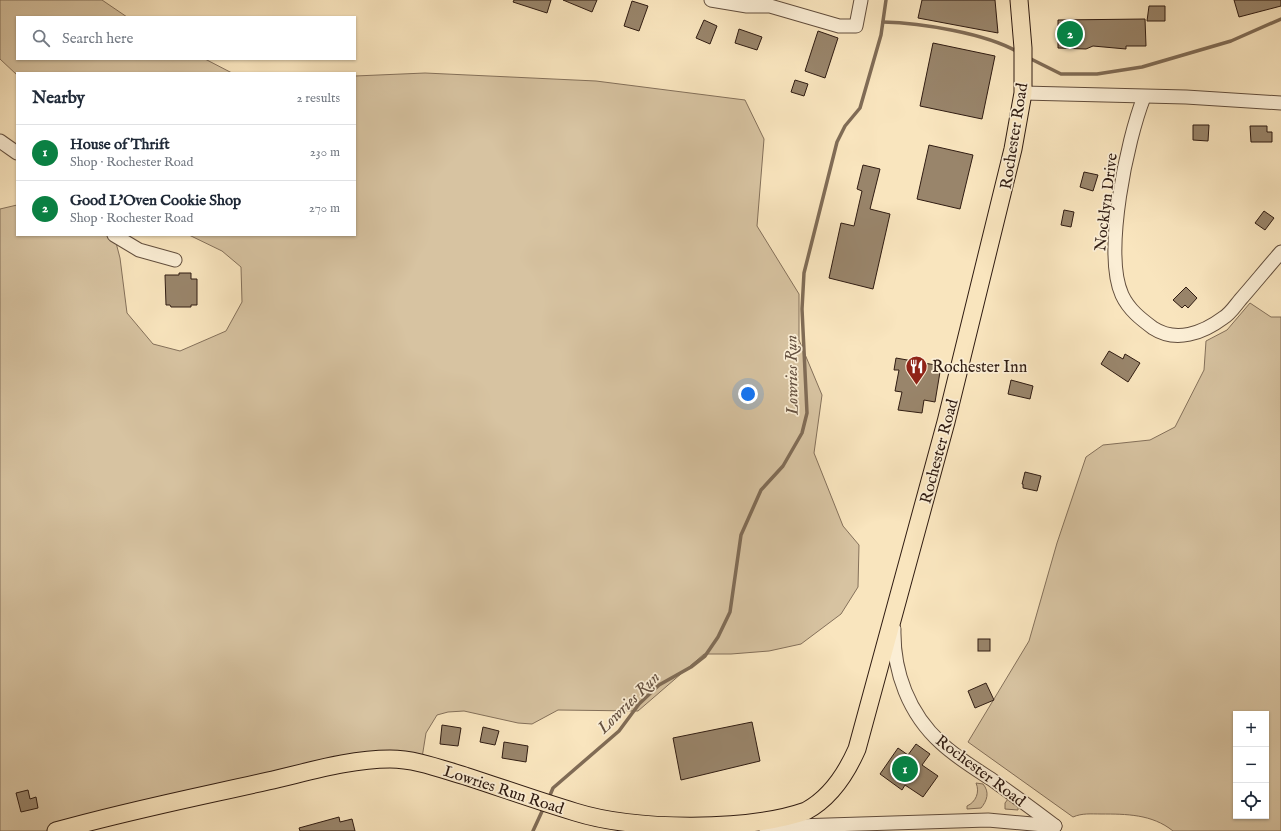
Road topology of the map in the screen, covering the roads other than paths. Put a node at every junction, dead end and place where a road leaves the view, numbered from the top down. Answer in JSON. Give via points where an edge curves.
{"nodes":[{"id":1,"x":711,"y":0,"type":"edge"},
{"id":2,"x":861,"y":0,"type":"edge"},
{"id":3,"x":1019,"y":0,"type":"edge"},
{"id":4,"x":1023,"y":93,"type":"junction"},
{"id":5,"x":1144,"y":97,"type":"junction"},
{"id":6,"x":1281,"y":103,"type":"edge"},
{"id":7,"x":0,"y":141,"type":"edge"},
{"id":8,"x":16,"y":153,"type":"edge"},
{"id":9,"x":116,"y":236,"type":"edge"},
{"id":10,"x":1281,"y":252,"type":"edge"},
{"id":11,"x":175,"y":260,"type":"dead end"},
{"id":12,"x":894,"y":611,"type":"junction"},
{"id":13,"x":750,"y":827,"type":"junction"},
{"id":14,"x":1059,"y":829,"type":"edge"},
{"id":15,"x":56,"y":831,"type":"edge"}],
"edges":[{"from":1,"to":2,"type":"street","via":[[748,6],[770,6],[839,26],[856,26]]},
{"from":3,"to":4,"type":"main road","name":"Rochester Road"},
{"from":4,"to":5,"type":"street"},
{"from":4,"to":12,"type":"main road","name":"Rochester Road","via":[[1003,196],[946,422]]},
{"from":5,"to":6,"type":"street"},
{"from":5,"to":10,"type":"street","name":"Nocklyn Drive","via":[[1130,146],[1114,240],[1118,284],[1130,309],[1160,332],[1177,335],[1195,334],[1225,317]]},
{"from":7,"to":8,"type":"street"},
{"from":9,"to":11,"type":"street","via":[[139,250]]},
{"from":12,"to":13,"type":"main road","via":[[859,743],[845,772],[828,794],[807,810],[781,821]]},
{"from":12,"to":14,"type":"street","name":"Rochester Road","via":[[893,636],[901,682],[912,706],[926,727],[958,756]]},
{"from":13,"to":14,"type":"street","name":"Lowries Run Road","via":[[988,820]]},
{"from":13,"to":15,"type":"main road","name":"Lowries Run Road","via":[[685,830],[629,825],[577,813],[429,765],[390,759],[365,761],[290,776]]}]}
